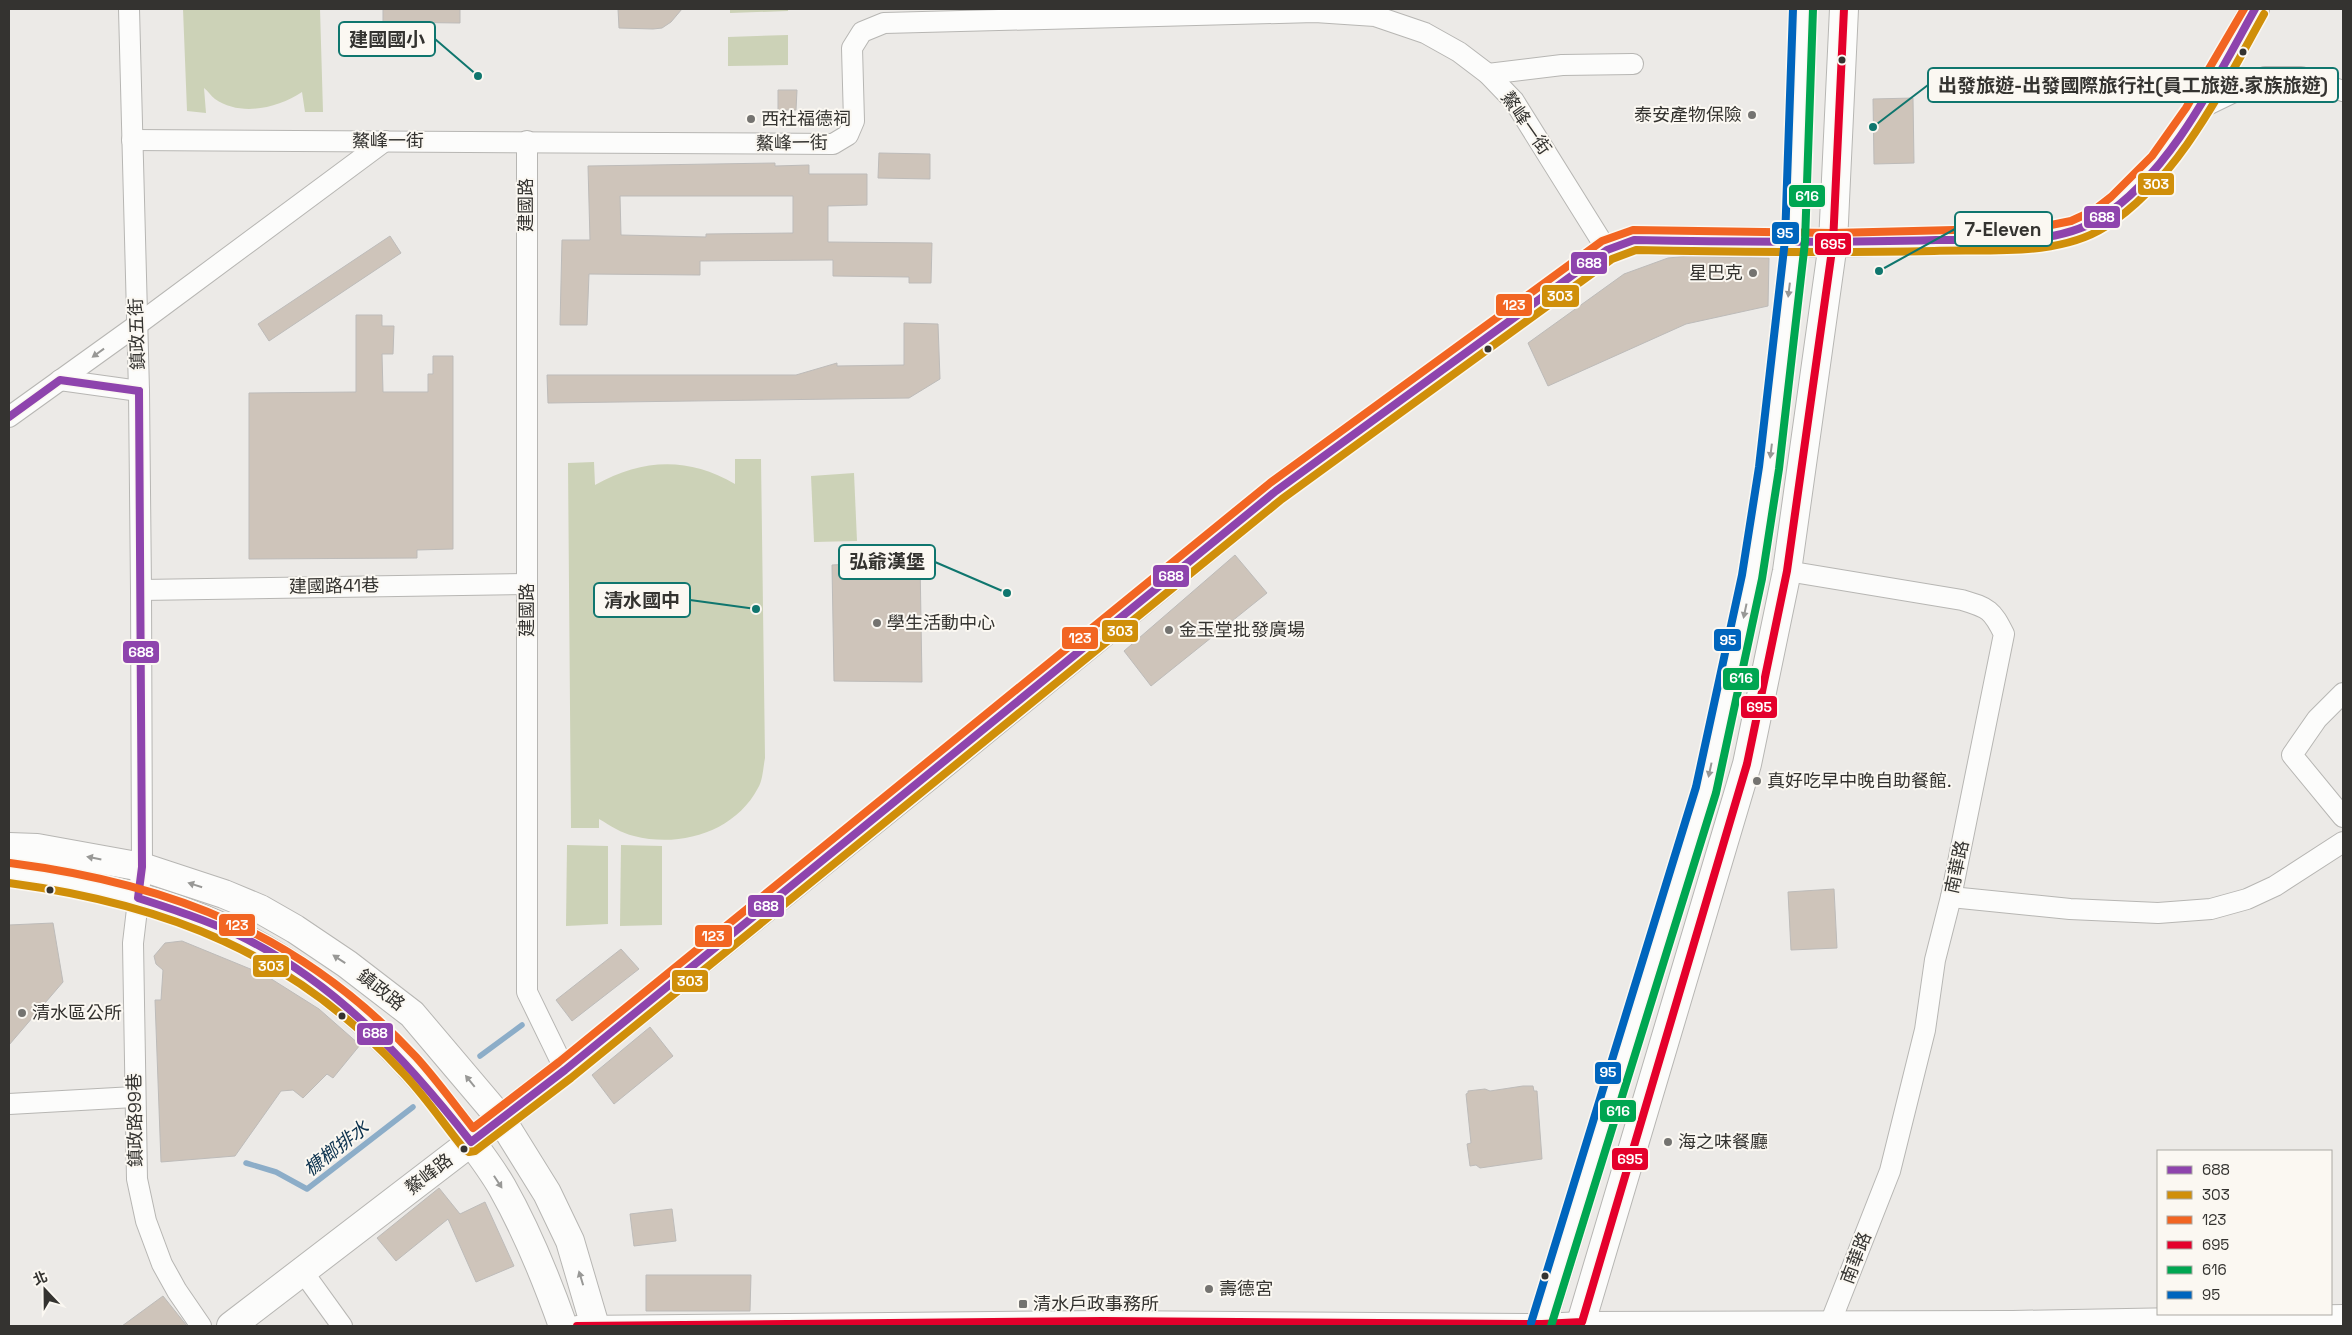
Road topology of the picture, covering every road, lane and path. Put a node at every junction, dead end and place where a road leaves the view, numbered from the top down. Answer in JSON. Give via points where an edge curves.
{"nodes":[{"id":1,"x":129,"y":9,"type":"edge"},
{"id":2,"x":1804,"y":9,"type":"edge"},
{"id":3,"x":1844,"y":9,"type":"edge"},
{"id":4,"x":2255,"y":9,"type":"edge"},
{"id":5,"x":1633,"y":64,"type":"dead end"},
{"id":6,"x":1488,"y":74,"type":"junction"},
{"id":7,"x":2343,"y":91,"type":"edge"},
{"id":8,"x":2198,"y":109,"type":"junction"},
{"id":9,"x":132,"y":140,"type":"junction"},
{"id":10,"x":385,"y":141,"type":"junction"},
{"id":11,"x":526,"y":141,"type":"junction"},
{"id":12,"x":1795,"y":241,"type":"junction"},
{"id":13,"x":1833,"y":242,"type":"junction"},
{"id":14,"x":1606,"y":250,"type":"junction"},
{"id":15,"x":137,"y":325,"type":"junction"},
{"id":16,"x":60,"y":380,"type":"junction"},
{"id":17,"x":138,"y":392,"type":"junction"},
{"id":18,"x":9,"y":417,"type":"edge"},
{"id":19,"x":1787,"y":571,"type":"junction"},
{"id":20,"x":527,"y":584,"type":"junction"},
{"id":21,"x":141,"y":590,"type":"junction"},
{"id":22,"x":2343,"y":693,"type":"edge"},
{"id":23,"x":2343,"y":817,"type":"edge"},
{"id":24,"x":2343,"y":842,"type":"edge"},
{"id":25,"x":9,"y":847,"type":"edge"},
{"id":26,"x":142,"y":867,"type":"junction"},
{"id":27,"x":9,"y":873,"type":"edge"},
{"id":28,"x":1951,"y":897,"type":"junction"},
{"id":29,"x":138,"y":898,"type":"junction"},
{"id":30,"x":565,"y":1070,"type":"junction"},
{"id":31,"x":134,"y":1096,"type":"junction"},
{"id":32,"x":9,"y":1104,"type":"edge"},
{"id":33,"x":501,"y":1119,"type":"junction"},
{"id":34,"x":471,"y":1142,"type":"junction"},
{"id":35,"x":302,"y":1272,"type":"junction"},
{"id":36,"x":2343,"y":1315,"type":"edge"},
{"id":37,"x":1832,"y":1322,"type":"junction"},
{"id":38,"x":1381,"y":1324,"type":"edge"},
{"id":39,"x":1581,"y":1324,"type":"edge"},
{"id":40,"x":1542,"y":1325,"type":"edge"},
{"id":41,"x":201,"y":1326,"type":"edge"},
{"id":42,"x":231,"y":1326,"type":"edge"},
{"id":43,"x":342,"y":1326,"type":"edge"},
{"id":44,"x":563,"y":1326,"type":"edge"},
{"id":45,"x":589,"y":1326,"type":"edge"}],
"edges":[{"from":1,"to":9,"type":"street","name":"鎮政五街"},
{"from":2,"to":12,"type":"street"},
{"from":3,"to":13,"type":"street"},
{"from":4,"to":8,"type":"street","name":"鰲峰路"},
{"from":5,"to":6,"type":"street","via":[[1562,65]]},
{"from":6,"to":11,"type":"street","name":"鰲峰一街","via":[[1460,52],[1425,33],[1375,16],[1315,12],[884,23],[862,32],[852,48],[854,121],[848,135],[834,144]]},
{"from":6,"to":14,"type":"street","name":"鰲峰一街","via":[[1514,100]]},
{"from":7,"to":8,"type":"street","via":[[2301,77],[2265,77]]},
{"from":8,"to":13,"type":"street","name":"鰲峰路","via":[[2150,174],[2126,198],[2097,221],[2067,234],[2037,238]]},
{"from":9,"to":10,"type":"street","name":"鰲峰一街"},
{"from":9,"to":15,"type":"street","name":"鎮政五街"},
{"from":10,"to":11,"type":"street","name":"鰲峰一街"},
{"from":10,"to":15,"type":"street"},
{"from":11,"to":20,"type":"street","name":"建國路"},
{"from":12,"to":13,"type":"street","name":"鰲峰路"},
{"from":12,"to":14,"type":"street","name":"鰲峰路","via":[[1634,240]]},
{"from":12,"to":40,"type":"street","one_way":true,"via":[[1769,468],[1752,577],[1706,790]]},
{"from":13,"to":19,"type":"street"},
{"from":14,"to":30,"type":"street","name":"鰲峰路","via":[[1276,491]]},
{"from":15,"to":16,"type":"street","one_way":true},
{"from":15,"to":17,"type":"street","name":"鎮政五街"},
{"from":16,"to":17,"type":"street"},
{"from":16,"to":18,"type":"street"},
{"from":17,"to":21,"type":"street","name":"鎮政五街"},
{"from":19,"to":28,"type":"street","name":"南華路","via":[[1980,605],[1993,613],[2004,634]]},
{"from":19,"to":39,"type":"street","via":[[1747,764]]},
{"from":20,"to":21,"type":"street","name":"建國路41巷"},
{"from":20,"to":30,"type":"street","name":"建國路","via":[[527,992]]},
{"from":21,"to":26,"type":"street","name":"鎮政五街"},
{"from":22,"to":23,"type":"street","via":[[2292,755]]},
{"from":24,"to":28,"type":"street","via":[[2275,886],[2247,899],[2212,909],[2158,913],[2070,909]]},
{"from":26,"to":25,"type":"street","name":"鎮政路","one_way":true,"via":[[37,848]]},
{"from":26,"to":29,"type":"street","name":"鎮政五街"},
{"from":33,"to":26,"type":"street","name":"鎮政路","one_way":true,"via":[[412,1014],[347,964],[260,909]]},
{"from":27,"to":29,"type":"street","name":"鎮政路","via":[[52,878]]},
{"from":28,"to":37,"type":"street","name":"南華路","via":[[1935,960],[1925,1030],[1890,1170]]},
{"from":29,"to":31,"type":"street","name":"鎮政路99巷","via":[[133,944]]},
{"from":29,"to":34,"type":"street","name":"鎮政路","via":[[239,935],[321,986],[400,1055]]},
{"from":30,"to":33,"type":"street","name":"鰲峰路"},
{"from":31,"to":32,"type":"street"},
{"from":31,"to":41,"type":"street","name":"鎮政路99巷","via":[[137,1179],[146,1221],[162,1264]]},
{"from":33,"to":34,"type":"street","name":"鰲峰路"},
{"from":45,"to":33,"type":"street","name":"鎮政路","one_way":true,"via":[[570,1241],[546,1193]]},
{"from":34,"to":35,"type":"street","name":"鰲峰路"},
{"from":34,"to":44,"type":"street","name":"鎮政路","one_way":true,"via":[[510,1202],[544,1271]]},
{"from":35,"to":42,"type":"street","name":"鰲峰路"},
{"from":35,"to":43,"type":"street"},
{"from":36,"to":37,"type":"street"},
{"from":37,"to":39,"type":"street"},
{"from":38,"to":40,"type":"street"},
{"from":38,"to":45,"type":"street","via":[[1103,1321]]},
{"from":39,"to":40,"type":"street"}]}
